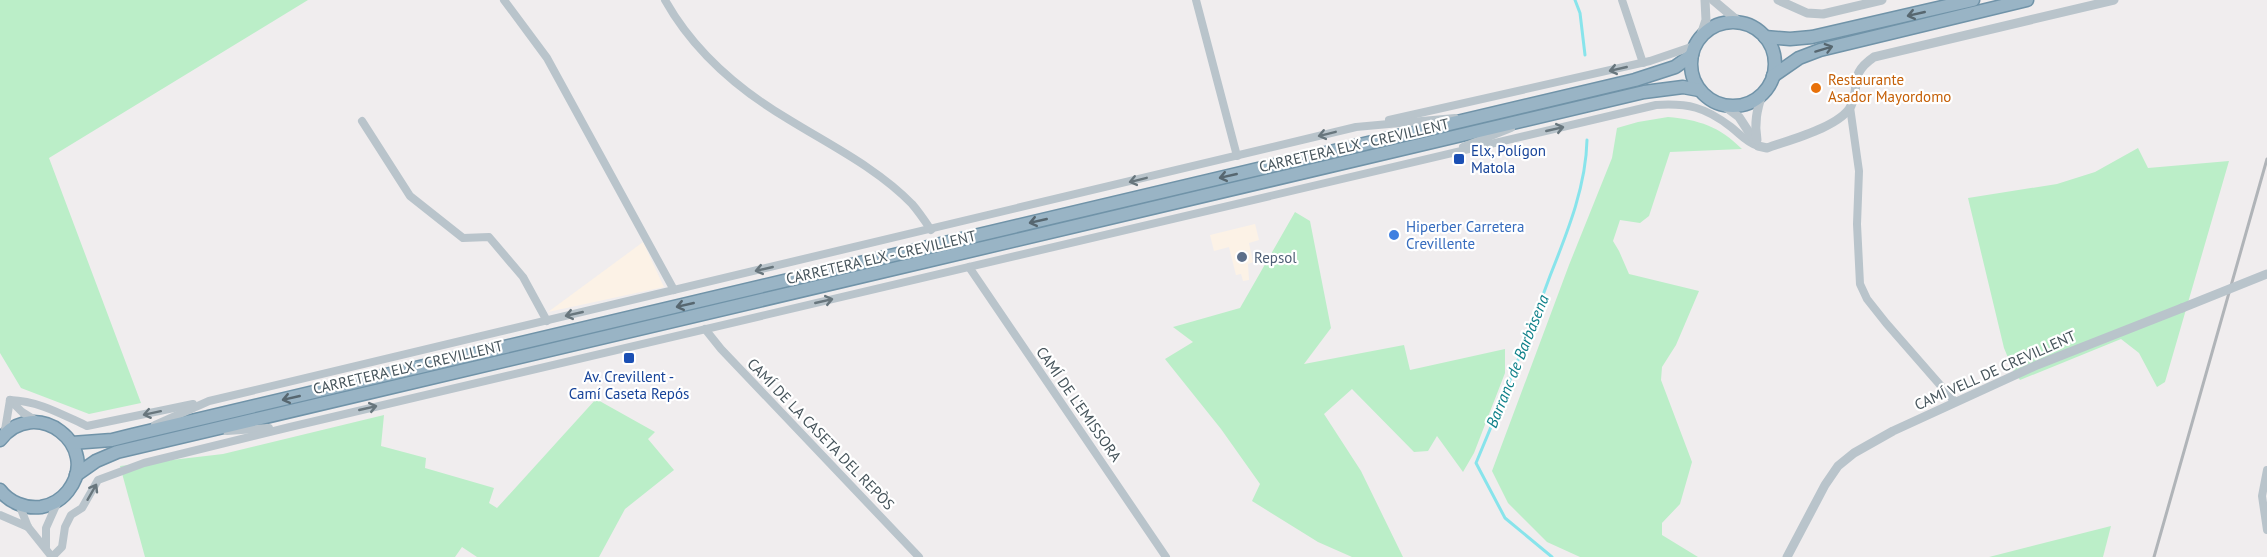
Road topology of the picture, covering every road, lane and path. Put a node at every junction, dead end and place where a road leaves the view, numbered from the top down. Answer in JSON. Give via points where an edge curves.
{"nodes":[{"id":1,"x":504,"y":0,"type":"edge"},
{"id":2,"x":665,"y":0,"type":"edge"},
{"id":3,"x":1196,"y":0,"type":"edge"},
{"id":4,"x":1622,"y":0,"type":"edge"},
{"id":5,"x":1705,"y":0,"type":"edge"},
{"id":6,"x":1713,"y":0,"type":"edge"},
{"id":7,"x":1778,"y":0,"type":"edge"},
{"id":8,"x":1882,"y":0,"type":"edge"},
{"id":9,"x":1973,"y":0,"type":"edge"},
{"id":10,"x":2027,"y":0,"type":"edge"},
{"id":11,"x":2114,"y":0,"type":"edge"},
{"id":12,"x":1739,"y":22,"type":"junction"},
{"id":13,"x":1701,"y":35,"type":"junction"},
{"id":14,"x":1765,"y":37,"type":"junction"},
{"id":15,"x":1693,"y":51,"type":"junction"},
{"id":16,"x":1642,"y":63,"type":"junction"},
{"id":17,"x":1773,"y":76,"type":"junction"},
{"id":18,"x":1699,"y":90,"type":"junction"},
{"id":19,"x":1762,"y":94,"type":"junction"},
{"id":20,"x":1724,"y":105,"type":"junction"},
{"id":21,"x":1850,"y":107,"type":"junction"},
{"id":22,"x":1489,"y":114,"type":"junction"},
{"id":23,"x":1545,"y":115,"type":"junction"},
{"id":24,"x":362,"y":121,"type":"dead end"},
{"id":25,"x":1356,"y":127,"type":"junction"},
{"id":26,"x":1758,"y":146,"type":"junction"},
{"id":27,"x":1236,"y":156,"type":"junction"},
{"id":28,"x":1437,"y":157,"type":"junction"},
{"id":29,"x":931,"y":230,"type":"junction"},
{"id":30,"x":969,"y":267,"type":"junction"},
{"id":31,"x":2267,"y":274,"type":"edge"},
{"id":32,"x":674,"y":290,"type":"junction"},
{"id":33,"x":547,"y":321,"type":"junction"},
{"id":34,"x":705,"y":329,"type":"junction"},
{"id":35,"x":10,"y":400,"type":"junction"},
{"id":36,"x":209,"y":401,"type":"junction"},
{"id":37,"x":1955,"y":402,"type":"junction"},
{"id":38,"x":39,"y":423,"type":"junction"},
{"id":39,"x":290,"y":427,"type":"junction"},
{"id":40,"x":199,"y":433,"type":"junction"},
{"id":41,"x":132,"y":435,"type":"junction"},
{"id":42,"x":2,"y":438,"type":"edge"},
{"id":43,"x":72,"y":443,"type":"junction"},
{"id":44,"x":2267,"y":470,"type":"edge"},
{"id":45,"x":76,"y":475,"type":"junction"},
{"id":46,"x":1,"y":492,"type":"edge"},
{"id":47,"x":58,"y":501,"type":"junction"},
{"id":48,"x":19,"y":504,"type":"junction"},
{"id":49,"x":0,"y":515,"type":"edge"},
{"id":50,"x":28,"y":527,"type":"junction"},
{"id":51,"x":2267,"y":530,"type":"edge"},
{"id":52,"x":46,"y":547,"type":"junction"},
{"id":53,"x":52,"y":557,"type":"edge"},
{"id":54,"x":919,"y":557,"type":"edge"},
{"id":55,"x":1166,"y":557,"type":"edge"},
{"id":56,"x":1787,"y":557,"type":"edge"}],
"edges":[{"from":1,"to":32,"type":"street","via":[[547,58]]},
{"from":2,"to":29,"type":"street","via":[[680,26],[710,60],[786,118],[875,173],[912,205]]},
{"from":3,"to":27,"type":"street"},
{"from":4,"to":16,"type":"street"},
{"from":5,"to":13,"type":"street","via":[[1706,20]]},
{"from":6,"to":12,"type":"street"},
{"from":7,"to":8,"type":"street","via":[[1807,13],[1823,14]]},
{"from":9,"to":14,"type":"highway","one_way":true,"via":[[1812,37]]},
{"from":17,"to":10,"type":"highway","one_way":true,"via":[[1799,58],[1820,50]]},
{"from":11,"to":21,"type":"street","via":[[1874,57],[1856,77]]},
{"from":12,"to":13,"type":"highway","via":[[1718,24]]},
{"from":12,"to":14,"type":"highway"},
{"from":13,"to":15,"type":"highway"},
{"from":14,"to":17,"type":"highway","via":[[1774,53]]},
{"from":15,"to":16,"type":"street"},
{"from":15,"to":18,"type":"highway","via":[[1692,78]]},
{"from":15,"to":22,"type":"highway","name":"CARRETERA ELX - CREVILLENT","via":[[1675,67],[1658,74]]},
{"from":16,"to":25,"type":"street","one_way":true},
{"from":17,"to":19,"type":"highway"},
{"from":18,"to":20,"type":"highway"},
{"from":18,"to":23,"type":"highway","name":"CARRETERA ELX - CREVILLENT","via":[[1665,88]]},
{"from":19,"to":20,"type":"highway","via":[[1736,106]]},
{"from":19,"to":26,"type":"street","via":[[1756,111]]},
{"from":20,"to":26,"type":"street","via":[[1739,117]]},
{"from":21,"to":26,"type":"street","via":[[1824,127],[1767,148]]},
{"from":21,"to":37,"type":"street","via":[[1859,171],[1860,285],[1886,323]]},
{"from":22,"to":25,"type":"street"},
{"from":22,"to":41,"type":"highway","name":"CARRETERA ELX - CREVILLENT","one_way":true},
{"from":23,"to":28,"type":"street"},
{"from":23,"to":40,"type":"highway","name":"CARRETERA ELX - CREVILLENT"},
{"from":24,"to":33,"type":"street","via":[[410,196],[463,238],[489,237],[523,277]]},
{"from":25,"to":27,"type":"street","one_way":true},
{"from":28,"to":26,"type":"street","one_way":true,"via":[[1656,105],[1680,103],[1712,115]]},
{"from":27,"to":29,"type":"street","one_way":true},
{"from":28,"to":30,"type":"street"},
{"from":29,"to":32,"type":"street","one_way":true},
{"from":34,"to":30,"type":"street","one_way":true},
{"from":30,"to":55,"type":"street","name":"CAMÍ DE L'EMISSORA"},
{"from":31,"to":37,"type":"street","name":"CAMÍ VELL DE CREVILLENT","bridge":true,"via":[[2037,365]]},
{"from":32,"to":33,"type":"street","one_way":true},
{"from":33,"to":36,"type":"street"},
{"from":39,"to":34,"type":"street","one_way":true},
{"from":34,"to":54,"type":"street","name":"CAMÍ DE LA CASETA DEL REPÒS"},
{"from":36,"to":35,"type":"street","one_way":true,"via":[[87,426],[42,405]]},
{"from":35,"to":38,"type":"street"},
{"from":35,"to":42,"type":"street"},
{"from":36,"to":41,"type":"street"},
{"from":37,"to":56,"type":"street","name":"CAMÍ VELL DE CREVILLENT","via":[[1893,431],[1838,466]]},
{"from":38,"to":42,"type":"highway","via":[[20,425]]},
{"from":38,"to":43,"type":"highway","via":[[55,428]]},
{"from":39,"to":40,"type":"street"},
{"from":53,"to":39,"type":"street","one_way":true,"via":[[62,547],[71,515],[82,508],[98,480],[144,463]]},
{"from":40,"to":45,"type":"highway","name":"CARRETERA ELX - CREVILLENT","via":[[117,453]]},
{"from":41,"to":43,"type":"highway","name":"CARRETERA ELX - CREVILLENT"},
{"from":43,"to":45,"type":"highway"},
{"from":44,"to":51,"type":"street","via":[[2262,496]]},
{"from":45,"to":47,"type":"highway"},
{"from":46,"to":48,"type":"highway"},
{"from":47,"to":48,"type":"highway","via":[[42,507]]},
{"from":47,"to":52,"type":"street","via":[[46,528]]},
{"from":48,"to":50,"type":"street"},
{"from":49,"to":50,"type":"street"},
{"from":50,"to":52,"type":"street"},
{"from":52,"to":53,"type":"street"}]}
